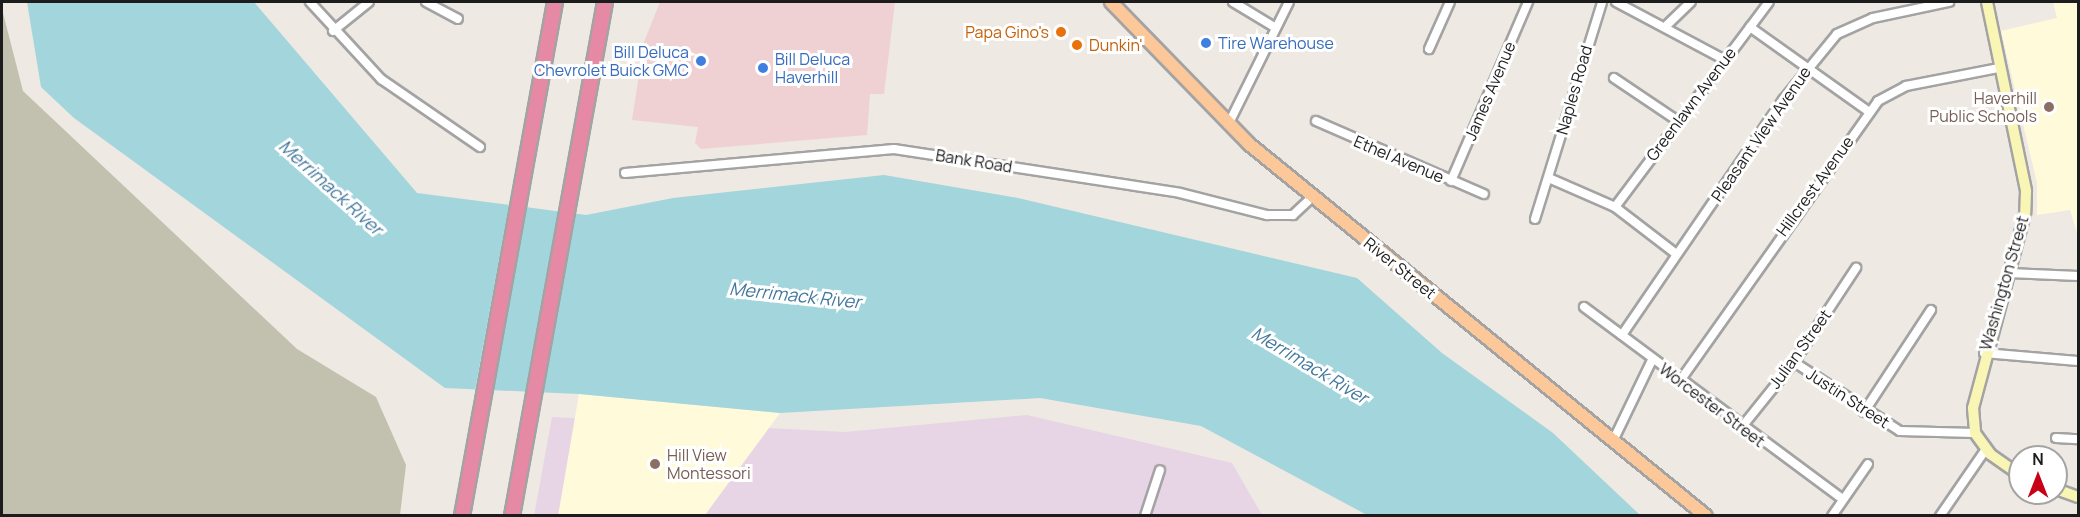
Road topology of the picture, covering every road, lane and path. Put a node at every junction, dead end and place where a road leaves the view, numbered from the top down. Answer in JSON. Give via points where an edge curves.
{"nodes":[{"id":1,"x":310,"y":2,"type":"edge"},
{"id":2,"x":369,"y":2,"type":"edge"},
{"id":3,"x":426,"y":2,"type":"edge"},
{"id":4,"x":555,"y":2,"type":"edge"},
{"id":5,"x":607,"y":2,"type":"edge"},
{"id":6,"x":1112,"y":2,"type":"edge"},
{"id":7,"x":1233,"y":2,"type":"edge"},
{"id":8,"x":1289,"y":2,"type":"edge"},
{"id":9,"x":1450,"y":2,"type":"edge"},
{"id":10,"x":1528,"y":2,"type":"edge"},
{"id":11,"x":1602,"y":2,"type":"edge"},
{"id":12,"x":1616,"y":2,"type":"edge"},
{"id":13,"x":1691,"y":2,"type":"edge"},
{"id":14,"x":1769,"y":2,"type":"edge"},
{"id":15,"x":1949,"y":2,"type":"edge"},
{"id":16,"x":1987,"y":2,"type":"edge"},
{"id":17,"x":458,"y":19,"type":"dead end"},
{"id":18,"x":1667,"y":26,"type":"junction"},
{"id":19,"x":1750,"y":27,"type":"junction"},
{"id":20,"x":1276,"y":28,"type":"junction"},
{"id":21,"x":333,"y":31,"type":"junction"},
{"id":22,"x":1429,"y":49,"type":"dead end"},
{"id":23,"x":1725,"y":60,"type":"junction"},
{"id":24,"x":1807,"y":68,"type":"junction"},
{"id":25,"x":1999,"y":68,"type":"junction"},
{"id":26,"x":1614,"y":78,"type":"dead end"},
{"id":27,"x":1869,"y":112,"type":"junction"},
{"id":28,"x":1316,"y":121,"type":"dead end"},
{"id":29,"x":1678,"y":121,"type":"junction"},
{"id":30,"x":1228,"y":124,"type":"junction"},
{"id":31,"x":480,"y":147,"type":"dead end"},
{"id":32,"x":625,"y":173,"type":"dead end"},
{"id":33,"x":1551,"y":179,"type":"junction"},
{"id":34,"x":1451,"y":181,"type":"junction"},
{"id":35,"x":1484,"y":194,"type":"dead end"},
{"id":36,"x":1312,"y":197,"type":"junction"},
{"id":37,"x":1615,"y":207,"type":"junction"},
{"id":38,"x":1535,"y":219,"type":"dead end"},
{"id":39,"x":1675,"y":253,"type":"junction"},
{"id":40,"x":1856,"y":268,"type":"dead end"},
{"id":41,"x":2009,"y":273,"type":"junction"},
{"id":42,"x":2079,"y":276,"type":"edge"},
{"id":43,"x":1584,"y":307,"type":"dead end"},
{"id":44,"x":1931,"y":310,"type":"dead end"},
{"id":45,"x":1622,"y":335,"type":"junction"},
{"id":46,"x":1984,"y":353,"type":"junction"},
{"id":47,"x":1653,"y":360,"type":"junction"},
{"id":48,"x":2079,"y":361,"type":"edge"},
{"id":49,"x":1794,"y":362,"type":"junction"},
{"id":50,"x":1682,"y":378,"type":"junction"},
{"id":51,"x":1864,"y":412,"type":"junction"},
{"id":52,"x":1741,"y":428,"type":"junction"},
{"id":53,"x":1975,"y":433,"type":"junction"},
{"id":54,"x":2056,"y":438,"type":"dead end"},
{"id":55,"x":2079,"y":439,"type":"edge"},
{"id":56,"x":1613,"y":441,"type":"junction"},
{"id":57,"x":1986,"y":449,"type":"junction"},
{"id":58,"x":1868,"y":464,"type":"dead end"},
{"id":59,"x":2008,"y":466,"type":"edge"},
{"id":60,"x":1160,"y":470,"type":"dead end"},
{"id":61,"x":1843,"y":499,"type":"junction"},
{"id":62,"x":462,"y":516,"type":"edge"},
{"id":63,"x":512,"y":516,"type":"edge"},
{"id":64,"x":1145,"y":516,"type":"edge"},
{"id":65,"x":1706,"y":516,"type":"edge"},
{"id":66,"x":1832,"y":516,"type":"edge"},
{"id":67,"x":1940,"y":516,"type":"edge"}],
"edges":[{"from":1,"to":21,"type":"street"},
{"from":2,"to":21,"type":"street"},
{"from":3,"to":17,"type":"street"},
{"from":4,"to":62,"type":"highway"},
{"from":5,"to":63,"type":"highway","via":[[601,17]]},
{"from":6,"to":30,"type":"main road","name":"River Street"},
{"from":7,"to":20,"type":"street"},
{"from":8,"to":20,"type":"street"},
{"from":9,"to":22,"type":"street"},
{"from":10,"to":34,"type":"street","name":"James Avenue"},
{"from":11,"to":33,"type":"street","name":"Naples Road"},
{"from":12,"to":18,"type":"street"},
{"from":13,"to":18,"type":"street"},
{"from":14,"to":19,"type":"street","name":"Greenlawn Avenue"},
{"from":15,"to":24,"type":"street","name":"Pleasant View Avenue","via":[[1851,25]]},
{"from":16,"to":25,"type":"street","name":"Washington Street"},
{"from":18,"to":23,"type":"street"},
{"from":19,"to":23,"type":"street","name":"Greenlawn Avenue"},
{"from":19,"to":24,"type":"street"},
{"from":20,"to":30,"type":"street"},
{"from":21,"to":31,"type":"street","via":[[381,79]]},
{"from":23,"to":29,"type":"street","name":"Greenlawn Avenue"},
{"from":24,"to":27,"type":"street"},
{"from":24,"to":39,"type":"street","name":"Pleasant View Avenue"},
{"from":25,"to":27,"type":"street","name":"Hillcrest Avenue","via":[[1906,86],[1889,92]]},
{"from":25,"to":41,"type":"street","name":"Washington Street","via":[[2026,191]]},
{"from":26,"to":29,"type":"street"},
{"from":27,"to":50,"type":"street","name":"Hillcrest Avenue"},
{"from":28,"to":34,"type":"street","name":"Ethel Avenue"},
{"from":29,"to":37,"type":"street","name":"Greenlawn Avenue"},
{"from":30,"to":36,"type":"main road","name":"River Street"},
{"from":32,"to":36,"type":"street","name":"Bank Road","via":[[894,149],[1180,193],[1267,215],[1293,215]]},
{"from":33,"to":37,"type":"street"},
{"from":33,"to":38,"type":"street","name":"Naples Road"},
{"from":34,"to":35,"type":"street","name":"Ethel Avenue"},
{"from":36,"to":56,"type":"main road","name":"River Street"},
{"from":37,"to":39,"type":"street"},
{"from":39,"to":45,"type":"street","name":"Pleasant View Avenue"},
{"from":40,"to":49,"type":"street","name":"Julian Street"},
{"from":41,"to":42,"type":"street"},
{"from":41,"to":46,"type":"street","name":"Washington Street"},
{"from":43,"to":45,"type":"street","name":"Worcester Street"},
{"from":44,"to":51,"type":"street"},
{"from":45,"to":47,"type":"street","name":"Worcester Street"},
{"from":46,"to":48,"type":"street"},
{"from":46,"to":53,"type":"street","name":"Washington Street","via":[[1973,408]]},
{"from":47,"to":50,"type":"street","name":"Worcester Street"},
{"from":47,"to":56,"type":"street"},
{"from":49,"to":51,"type":"street","name":"Justin Street"},
{"from":49,"to":52,"type":"street","name":"Julian Street"},
{"from":50,"to":52,"type":"street","name":"Worcester Street"},
{"from":51,"to":53,"type":"street","name":"Justin Street","via":[[1900,430],[1934,436]]},
{"from":52,"to":61,"type":"street","name":"Worcester Street"},
{"from":53,"to":57,"type":"street"},
{"from":54,"to":55,"type":"street"},
{"from":56,"to":65,"type":"main road","name":"River Street"},
{"from":57,"to":59,"type":"street"},
{"from":57,"to":67,"type":"street"},
{"from":58,"to":61,"type":"street"},
{"from":60,"to":64,"type":"street"},
{"from":61,"to":66,"type":"street"}]}
